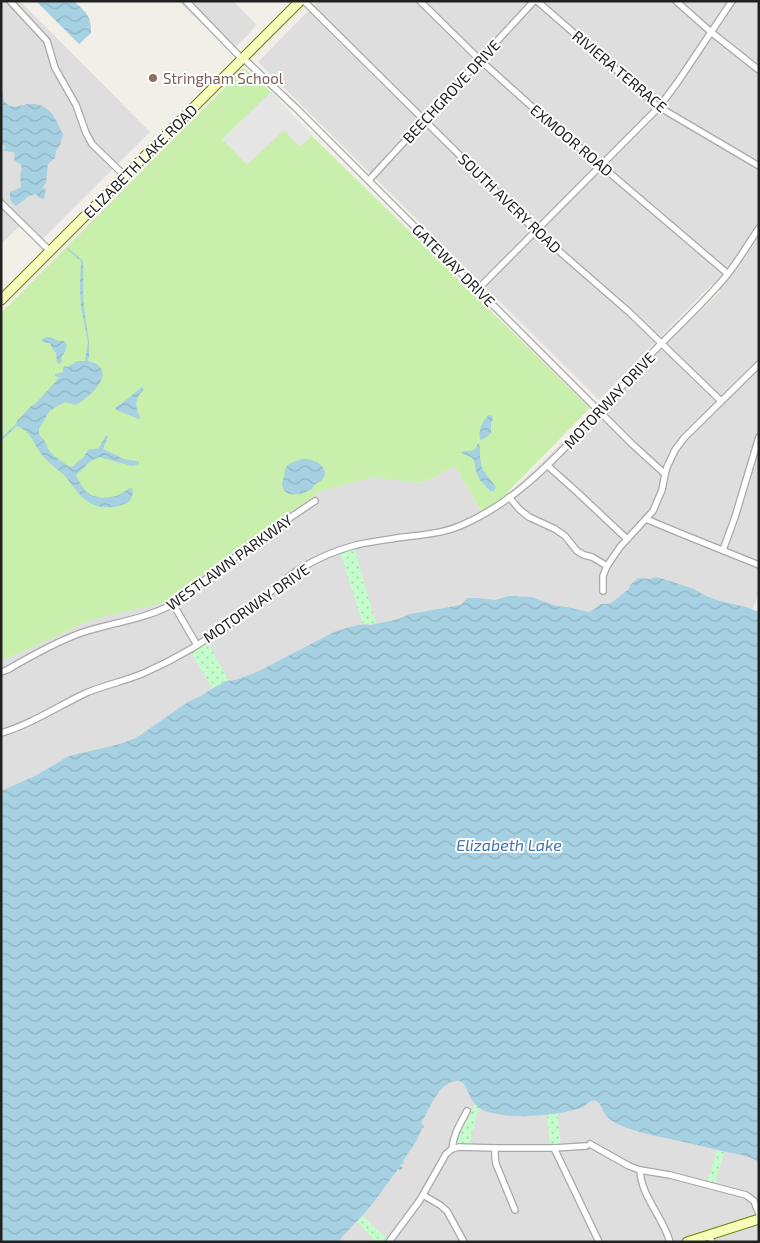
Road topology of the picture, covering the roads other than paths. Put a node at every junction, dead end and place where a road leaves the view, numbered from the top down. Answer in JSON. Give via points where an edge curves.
{"nodes":[{"id":1,"x":10,"y":1,"type":"edge"},
{"id":2,"x":186,"y":1,"type":"edge"},
{"id":3,"x":300,"y":1,"type":"edge"},
{"id":4,"x":304,"y":1,"type":"edge"},
{"id":5,"x":420,"y":1,"type":"edge"},
{"id":6,"x":535,"y":1,"type":"edge"},
{"id":7,"x":676,"y":1,"type":"edge"},
{"id":8,"x":732,"y":1,"type":"edge"},
{"id":9,"x":711,"y":32,"type":"junction"},
{"id":10,"x":243,"y":58,"type":"junction"},
{"id":11,"x":480,"y":60,"type":"junction"},
{"id":12,"x":759,"y":70,"type":"edge"},
{"id":13,"x":659,"y":107,"type":"junction"},
{"id":14,"x":424,"y":120,"type":"junction"},
{"id":15,"x":602,"y":166,"type":"junction"},
{"id":16,"x":759,"y":166,"type":"edge"},
{"id":17,"x":125,"y":176,"type":"junction"},
{"id":18,"x":369,"y":180,"type":"junction"},
{"id":19,"x":1,"y":203,"type":"edge"},
{"id":20,"x":759,"y":228,"type":"edge"},
{"id":21,"x":536,"y":231,"type":"junction"},
{"id":22,"x":50,"y":251,"type":"junction"},
{"id":23,"x":728,"y":274,"type":"junction"},
{"id":24,"x":478,"y":289,"type":"junction"},
{"id":25,"x":1,"y":300,"type":"edge"},
{"id":26,"x":662,"y":343,"type":"junction"},
{"id":27,"x":759,"y":364,"type":"edge"},
{"id":28,"x":721,"y":401,"type":"junction"},
{"id":29,"x":600,"y":412,"type":"junction"},
{"id":30,"x":759,"y":437,"type":"edge"},
{"id":31,"x":548,"y":466,"type":"junction"},
{"id":32,"x":665,"y":474,"type":"junction"},
{"id":33,"x":510,"y":497,"type":"junction"},
{"id":34,"x":315,"y":501,"type":"dead end"},
{"id":35,"x":646,"y":519,"type":"junction"},
{"id":36,"x":628,"y":539,"type":"junction"},
{"id":37,"x":723,"y":550,"type":"junction"},
{"id":38,"x":759,"y":565,"type":"edge"},
{"id":39,"x":607,"y":566,"type":"junction"},
{"id":40,"x":603,"y":591,"type":"dead end"},
{"id":41,"x":173,"y":604,"type":"junction"},
{"id":42,"x":197,"y":645,"type":"junction"},
{"id":43,"x":1,"y":672,"type":"edge"},
{"id":44,"x":1,"y":732,"type":"edge"},
{"id":45,"x":467,"y":1111,"type":"dead end"},
{"id":46,"x":495,"y":1148,"type":"junction"},
{"id":47,"x":554,"y":1148,"type":"junction"},
{"id":48,"x":452,"y":1149,"type":"junction"},
{"id":49,"x":640,"y":1170,"type":"junction"},
{"id":50,"x":423,"y":1195,"type":"junction"},
{"id":51,"x":515,"y":1210,"type":"dead end"},
{"id":52,"x":759,"y":1214,"type":"edge"},
{"id":53,"x":759,"y":1219,"type":"edge"},
{"id":54,"x":710,"y":1238,"type":"edge"},
{"id":55,"x":389,"y":1242,"type":"edge"},
{"id":56,"x":464,"y":1242,"type":"edge"},
{"id":57,"x":599,"y":1242,"type":"edge"},
{"id":58,"x":670,"y":1242,"type":"edge"},
{"id":59,"x":686,"y":1242,"type":"edge"}],
"edges":[{"from":1,"to":17,"type":"street","via":[[47,41],[55,68],[76,105],[92,144]]},
{"from":2,"to":10,"type":"street","name":"GATEWAY DRIVE"},
{"from":3,"to":10,"type":"main road","name":"ELIZABETH LAKE ROAD"},
{"from":4,"to":14,"type":"street","name":"SOUTH AVERY ROAD"},
{"from":5,"to":11,"type":"street","name":"EXMOOR ROAD"},
{"from":6,"to":11,"type":"street","name":"BEECHGROVE DRIVE"},
{"from":6,"to":13,"type":"street","name":"RIVIERA TERRACE"},
{"from":7,"to":9,"type":"street"},
{"from":8,"to":9,"type":"street"},
{"from":9,"to":12,"type":"street"},
{"from":9,"to":13,"type":"street"},
{"from":10,"to":17,"type":"main road","name":"ELIZABETH LAKE ROAD"},
{"from":10,"to":18,"type":"street","name":"GATEWAY DRIVE"},
{"from":11,"to":14,"type":"street","name":"BEECHGROVE DRIVE"},
{"from":11,"to":15,"type":"street","name":"EXMOOR ROAD"},
{"from":13,"to":15,"type":"street"},
{"from":13,"to":16,"type":"street","name":"RIVIERA TERRACE"},
{"from":14,"to":18,"type":"street","name":"BEECHGROVE DRIVE"},
{"from":14,"to":21,"type":"street","name":"SOUTH AVERY ROAD"},
{"from":15,"to":21,"type":"street"},
{"from":15,"to":23,"type":"street","name":"EXMOOR ROAD"},
{"from":17,"to":22,"type":"main road","name":"ELIZABETH LAKE ROAD"},
{"from":18,"to":24,"type":"street","name":"GATEWAY DRIVE"},
{"from":19,"to":22,"type":"street"},
{"from":20,"to":23,"type":"street","name":"MOTORWAY DRIVE"},
{"from":21,"to":24,"type":"street"},
{"from":21,"to":26,"type":"street","name":"SOUTH AVERY ROAD"},
{"from":22,"to":25,"type":"main road","name":"ELIZABETH LAKE ROAD"},
{"from":23,"to":26,"type":"street","name":"MOTORWAY DRIVE"},
{"from":24,"to":29,"type":"street","name":"GATEWAY DRIVE"},
{"from":26,"to":28,"type":"street","name":"SOUTH AVERY ROAD"},
{"from":26,"to":29,"type":"street","name":"MOTORWAY DRIVE"},
{"from":27,"to":28,"type":"street"},
{"from":28,"to":32,"type":"street","via":[[684,438]]},
{"from":29,"to":31,"type":"street","name":"MOTORWAY DRIVE"},
{"from":29,"to":32,"type":"street","name":"GATEWAY DRIVE"},
{"from":30,"to":37,"type":"street"},
{"from":31,"to":33,"type":"street","name":"MOTORWAY DRIVE"},
{"from":31,"to":36,"type":"street"},
{"from":32,"to":35,"type":"street","via":[[659,498]]},
{"from":33,"to":39,"type":"street","via":[[529,517],[565,536],[577,551]]},
{"from":33,"to":42,"type":"street","name":"MOTORWAY DRIVE","via":[[482,515],[450,529],[355,545],[327,555],[286,578],[244,615]]},
{"from":34,"to":41,"type":"street","name":"WESTLAWN PARKWAY"},
{"from":35,"to":36,"type":"street"},
{"from":35,"to":37,"type":"street"},
{"from":36,"to":39,"type":"street"},
{"from":37,"to":38,"type":"street"},
{"from":39,"to":40,"type":"street"},
{"from":41,"to":42,"type":"street"},
{"from":41,"to":43,"type":"street","name":"WESTLAWN PARKWAY","via":[[44,648]]},
{"from":42,"to":44,"type":"street","name":"MOTORWAY DRIVE","via":[[142,674],[86,693],[12,730]]},
{"from":45,"to":48,"type":"street","via":[[455,1134]]},
{"from":46,"to":47,"type":"street"},
{"from":46,"to":48,"type":"street"},
{"from":46,"to":51,"type":"street","via":[[496,1164]]},
{"from":47,"to":49,"type":"street","via":[[588,1145]]},
{"from":47,"to":57,"type":"street"},
{"from":48,"to":50,"type":"street"},
{"from":49,"to":52,"type":"street","via":[[744,1194],[754,1202]]},
{"from":49,"to":58,"type":"street","via":[[645,1191],[664,1224]]},
{"from":50,"to":55,"type":"street"},
{"from":50,"to":56,"type":"street","via":[[448,1212]]},
{"from":53,"to":54,"type":"main road"},
{"from":54,"to":59,"type":"main road"}]}
